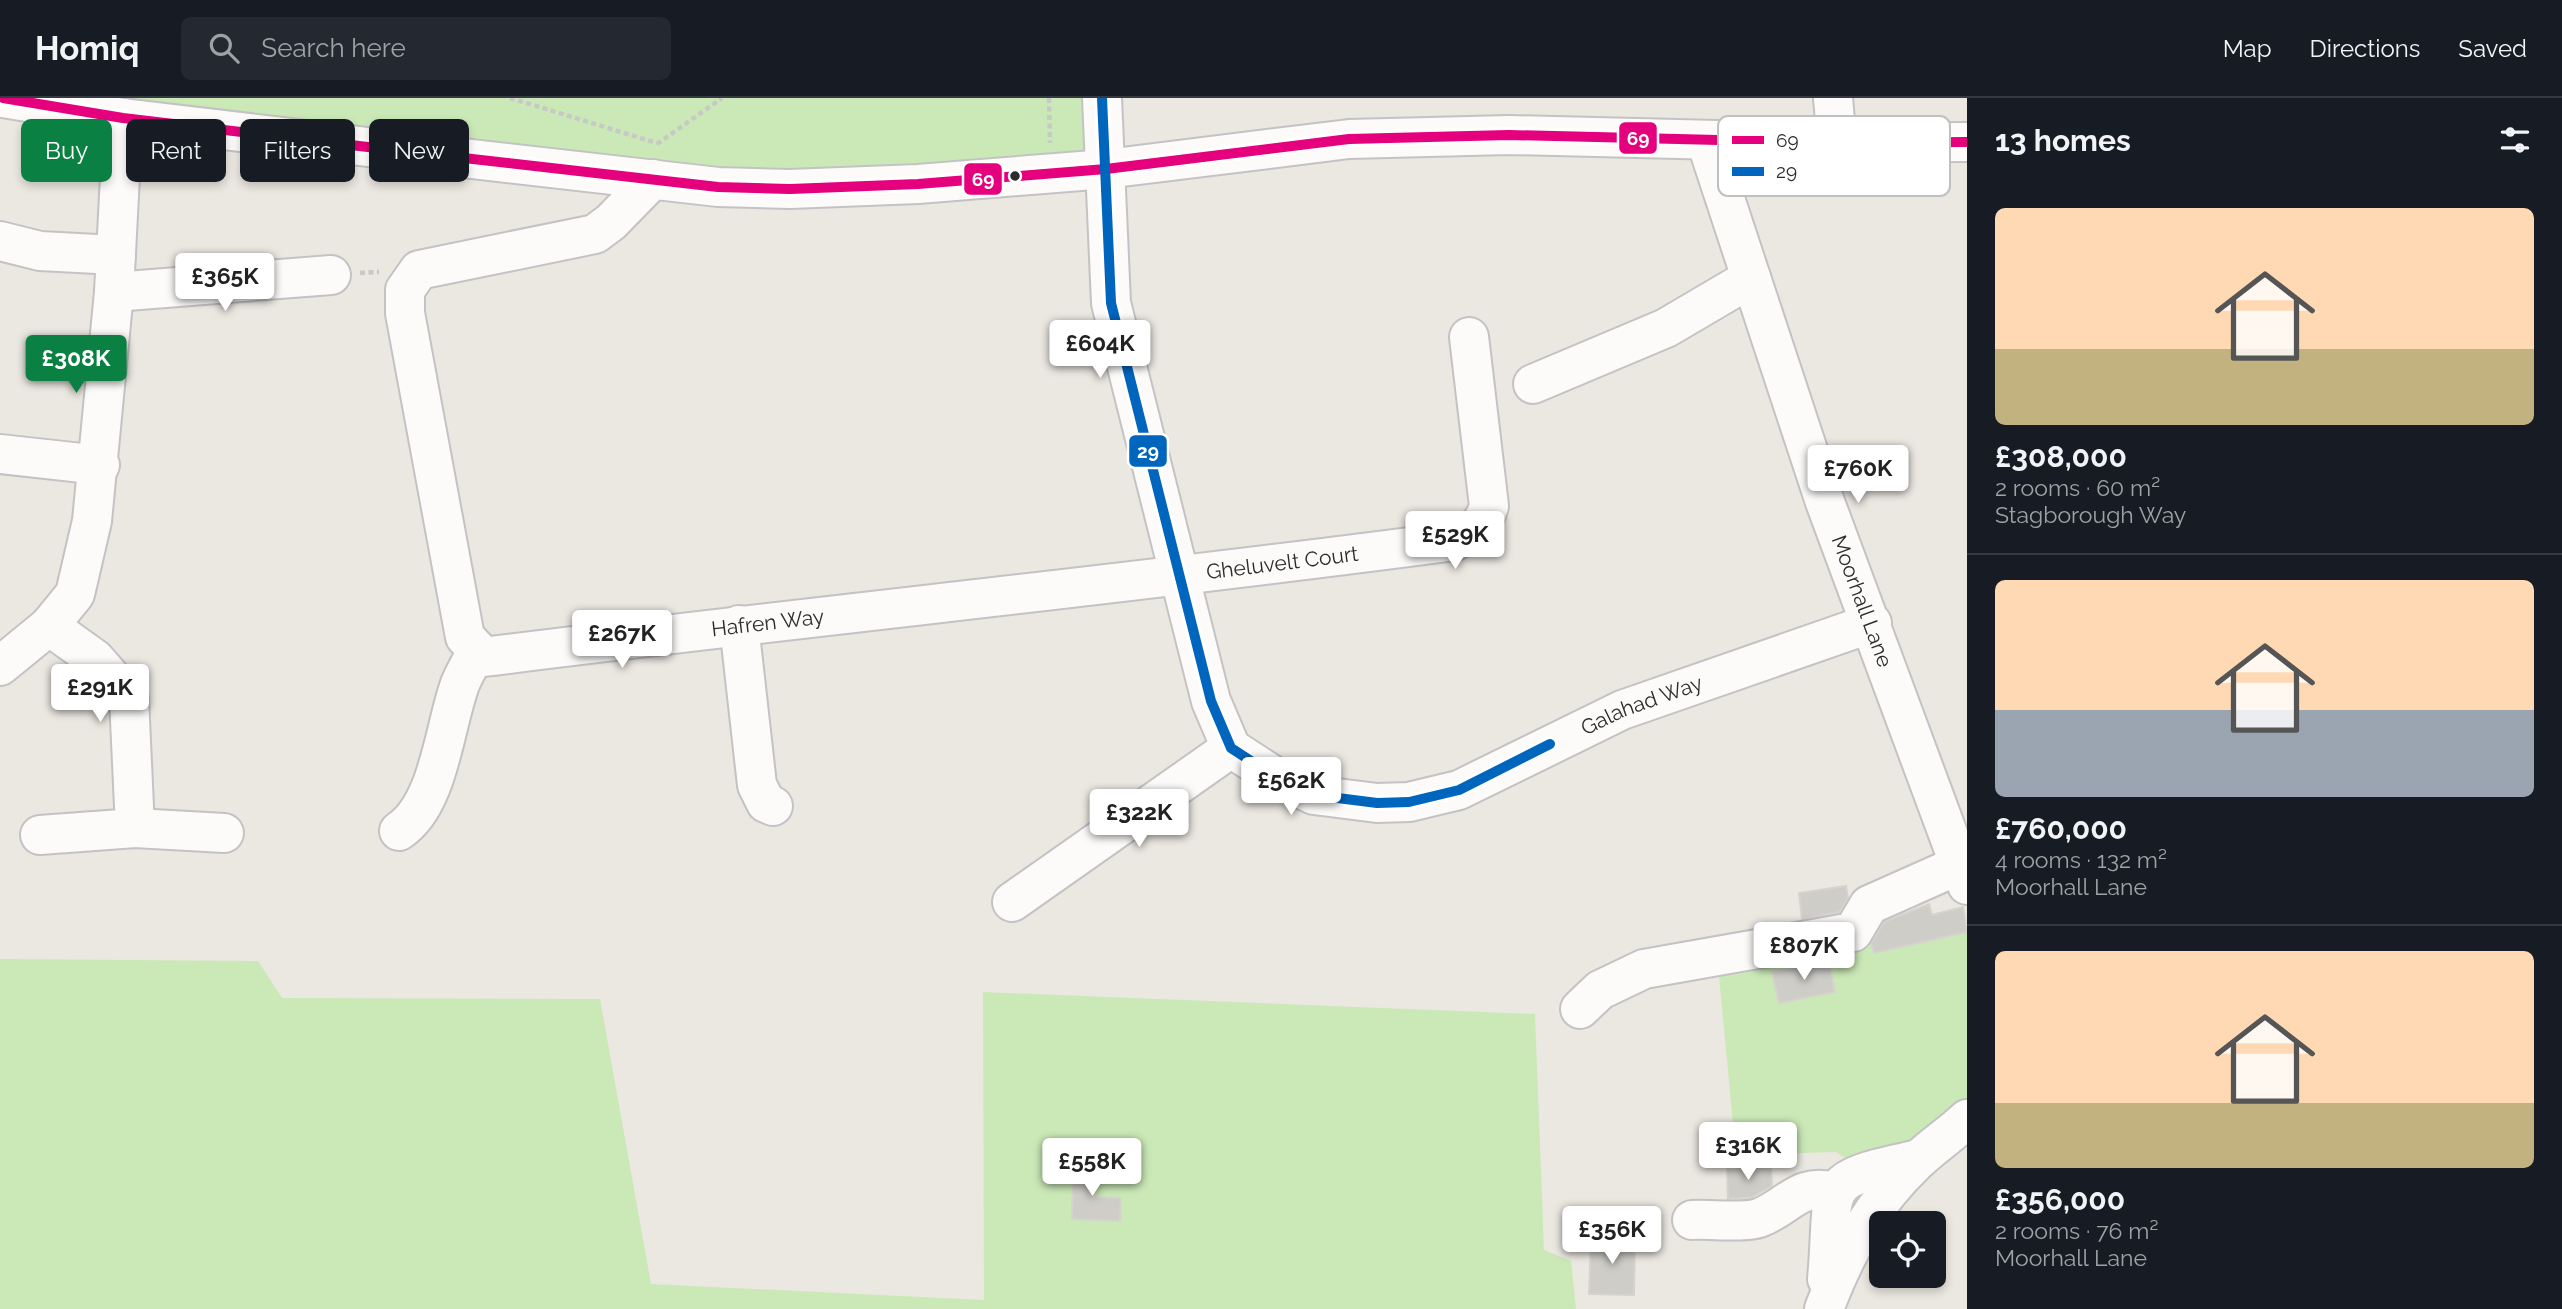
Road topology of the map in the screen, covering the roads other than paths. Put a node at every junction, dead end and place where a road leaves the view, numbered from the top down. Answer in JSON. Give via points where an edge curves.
{"nodes":[{"id":1,"x":3,"y":98,"type":"edge"},
{"id":2,"x":1102,"y":98,"type":"edge"},
{"id":3,"x":1833,"y":98,"type":"edge"},
{"id":4,"x":1835,"y":116,"type":"edge"},
{"id":5,"x":123,"y":118,"type":"junction"},
{"id":6,"x":1706,"y":141,"type":"junction"},
{"id":7,"x":1718,"y":141,"type":"edge"},
{"id":8,"x":1106,"y":169,"type":"junction"},
{"id":9,"x":1718,"y":178,"type":"edge"},
{"id":10,"x":653,"y":179,"type":"junction"},
{"id":11,"x":1724,"y":196,"type":"edge"},
{"id":12,"x":0,"y":241,"type":"edge"},
{"id":13,"x":115,"y":274,"type":"junction"},
{"id":14,"x":331,"y":275,"type":"road end"},
{"id":15,"x":1751,"y":278,"type":"junction"},
{"id":16,"x":1469,"y":337,"type":"dead end"},
{"id":17,"x":1533,"y":384,"type":"dead end"},
{"id":18,"x":0,"y":454,"type":"edge"},
{"id":19,"x":100,"y":465,"type":"junction"},
{"id":20,"x":1181,"y":578,"type":"junction"},
{"id":21,"x":1872,"y":622,"type":"junction"},
{"id":22,"x":739,"y":625,"type":"junction"},
{"id":23,"x":49,"y":626,"type":"junction"},
{"id":24,"x":477,"y":650,"type":"junction"},
{"id":25,"x":0,"y":666,"type":"edge"},
{"id":26,"x":1231,"y":748,"type":"junction"},
{"id":27,"x":772,"y":806,"type":"dead end"},
{"id":28,"x":135,"y":828,"type":"junction"},
{"id":29,"x":399,"y":831,"type":"dead end"},
{"id":30,"x":224,"y":833,"type":"dead end"},
{"id":31,"x":40,"y":835,"type":"dead end"},
{"id":32,"x":1963,"y":875,"type":"edge"},
{"id":33,"x":1012,"y":902,"type":"dead end"},
{"id":34,"x":1580,"y":1009,"type":"dead end"},
{"id":35,"x":1967,"y":1119,"type":"edge"},
{"id":36,"x":1919,"y":1159,"type":"junction"},
{"id":37,"x":1835,"y":1192,"type":"junction"},
{"id":38,"x":1692,"y":1220,"type":"dead end"},
{"id":39,"x":1824,"y":1309,"type":"edge"}],
"edges":[{"from":1,"to":5,"type":"street"},
{"from":2,"to":8,"type":"street"},
{"from":3,"to":4,"type":"street"},
{"from":5,"to":10,"type":"street"},
{"from":5,"to":13,"type":"street"},
{"from":6,"to":7,"type":"street"},
{"from":6,"to":8,"type":"street","via":[[1509,135],[1349,139]]},
{"from":6,"to":9,"type":"street","name":"Moorhall Lane"},
{"from":8,"to":10,"type":"street","via":[[790,189]]},
{"from":8,"to":20,"type":"street","via":[[1111,303]]},
{"from":10,"to":24,"type":"street","via":[[595,234],[412,280],[405,313],[466,637]]},
{"from":11,"to":15,"type":"street","name":"Moorhall Lane"},
{"from":12,"to":13,"type":"street"},
{"from":13,"to":14,"type":"street"},
{"from":13,"to":19,"type":"street"},
{"from":15,"to":17,"type":"street","via":[[1666,328]]},
{"from":15,"to":21,"type":"street","name":"Moorhall Lane","via":[[1825,502]]},
{"from":16,"to":20,"type":"street","name":"Gheluvelt Court","via":[[1489,506],[1475,531],[1455,541]]},
{"from":18,"to":19,"type":"street"},
{"from":19,"to":23,"type":"street","via":[[75,594]]},
{"from":20,"to":22,"type":"street","name":"Hafren Way"},
{"from":20,"to":26,"type":"street","via":[[1211,701]]},
{"from":21,"to":26,"type":"street","name":"Galahad Way","via":[[1622,710],[1459,790],[1409,802],[1314,795]]},
{"from":21,"to":32,"type":"street","name":"Moorhall Lane"},
{"from":22,"to":24,"type":"street","name":"Hafren Way","via":[[484,657]]},
{"from":22,"to":27,"type":"street","via":[[757,785]]},
{"from":23,"to":25,"type":"street"},
{"from":23,"to":28,"type":"street","via":[[95,659],[129,698]]},
{"from":24,"to":29,"type":"street","via":[[461,682],[436,772],[414,822]]},
{"from":26,"to":33,"type":"street"},
{"from":28,"to":30,"type":"street"},
{"from":28,"to":31,"type":"street"},
{"from":32,"to":34,"type":"street","via":[[1869,905],[1853,932],[1644,969],[1600,989]]},
{"from":35,"to":36,"type":"street"},
{"from":36,"to":37,"type":"street","via":[[1853,1175]]},
{"from":36,"to":39,"type":"street","via":[[1869,1214],[1848,1250]]},
{"from":37,"to":38,"type":"street","via":[[1803,1191],[1747,1220]]},
{"from":37,"to":39,"type":"street","via":[[1830,1206]]}]}
